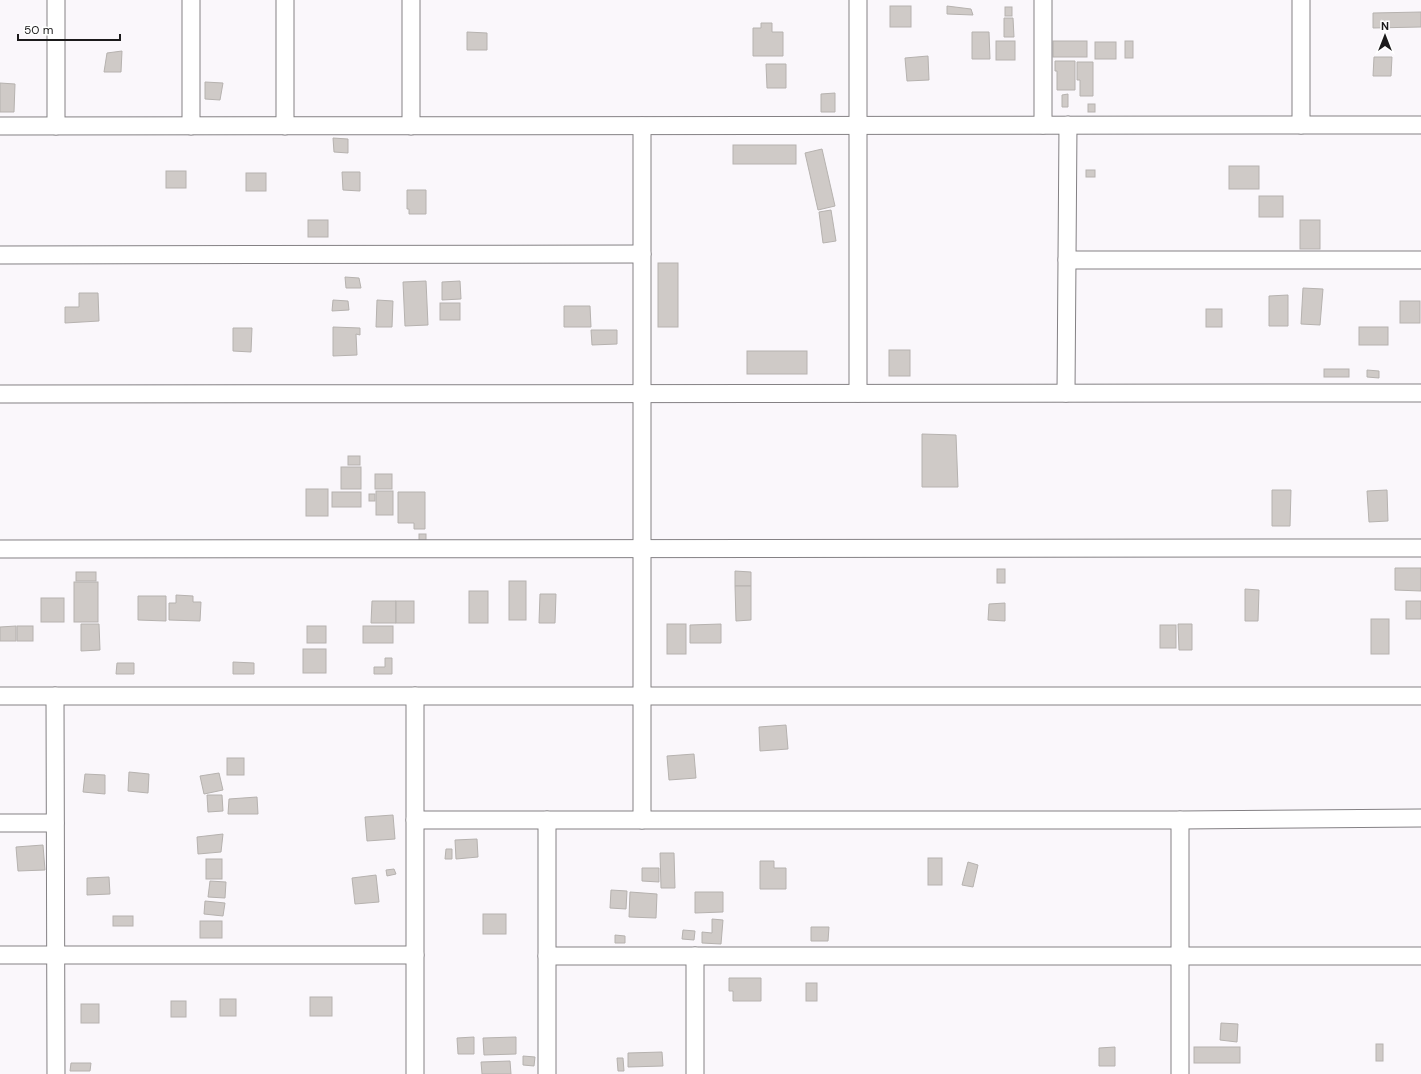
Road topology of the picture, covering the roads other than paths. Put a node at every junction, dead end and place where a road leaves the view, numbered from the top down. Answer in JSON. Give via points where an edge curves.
{"nodes":[{"id":1,"x":56,"y":0,"type":"edge"},
{"id":2,"x":191,"y":0,"type":"edge"},
{"id":3,"x":285,"y":0,"type":"edge"},
{"id":4,"x":411,"y":0,"type":"edge"},
{"id":5,"x":858,"y":0,"type":"edge"},
{"id":6,"x":1043,"y":0,"type":"edge"},
{"id":7,"x":1301,"y":0,"type":"edge"},
{"id":8,"x":1043,"y":125,"type":"junction"},
{"id":9,"x":1068,"y":125,"type":"junction"},
{"id":10,"x":1301,"y":125,"type":"junction"},
{"id":11,"x":1421,"y":125,"type":"edge"},
{"id":12,"x":0,"y":126,"type":"edge"},
{"id":13,"x":56,"y":126,"type":"junction"},
{"id":14,"x":191,"y":126,"type":"junction"},
{"id":15,"x":285,"y":126,"type":"junction"},
{"id":16,"x":411,"y":126,"type":"junction"},
{"id":17,"x":642,"y":126,"type":"junction"},
{"id":18,"x":858,"y":126,"type":"junction"},
{"id":19,"x":642,"y":254,"type":"junction"},
{"id":20,"x":0,"y":255,"type":"edge"},
{"id":21,"x":1067,"y":260,"type":"junction"},
{"id":22,"x":1421,"y":260,"type":"edge"},
{"id":23,"x":642,"y":393,"type":"junction"},
{"id":24,"x":858,"y":393,"type":"junction"},
{"id":25,"x":1066,"y":393,"type":"junction"},
{"id":26,"x":1421,"y":393,"type":"edge"},
{"id":27,"x":0,"y":394,"type":"edge"},
{"id":28,"x":1421,"y":548,"type":"edge"},
{"id":29,"x":0,"y":549,"type":"edge"},
{"id":30,"x":642,"y":549,"type":"junction"},
{"id":31,"x":0,"y":696,"type":"edge"},
{"id":32,"x":56,"y":696,"type":"junction"},
{"id":33,"x":415,"y":696,"type":"junction"},
{"id":34,"x":642,"y":696,"type":"junction"},
{"id":35,"x":1421,"y":696,"type":"edge"},
{"id":36,"x":1421,"y":818,"type":"edge"},
{"id":37,"x":415,"y":820,"type":"junction"},
{"id":38,"x":547,"y":820,"type":"junction"},
{"id":39,"x":642,"y":820,"type":"junction"},
{"id":40,"x":1180,"y":820,"type":"junction"},
{"id":41,"x":0,"y":823,"type":"edge"},
{"id":42,"x":56,"y":823,"type":"junction"},
{"id":43,"x":0,"y":955,"type":"edge"},
{"id":44,"x":56,"y":955,"type":"junction"},
{"id":45,"x":415,"y":955,"type":"junction"},
{"id":46,"x":547,"y":956,"type":"junction"},
{"id":47,"x":695,"y":956,"type":"junction"},
{"id":48,"x":1180,"y":956,"type":"junction"},
{"id":49,"x":1421,"y":956,"type":"edge"},
{"id":50,"x":56,"y":1074,"type":"edge"},
{"id":51,"x":415,"y":1074,"type":"edge"},
{"id":52,"x":547,"y":1074,"type":"edge"},
{"id":53,"x":695,"y":1074,"type":"edge"},
{"id":54,"x":1180,"y":1074,"type":"edge"}],
"edges":[{"from":1,"to":13,"type":"street"},
{"from":2,"to":14,"type":"street"},
{"from":3,"to":15,"type":"street"},
{"from":4,"to":16,"type":"street"},
{"from":5,"to":18,"type":"street"},
{"from":6,"to":8,"type":"street"},
{"from":7,"to":10,"type":"street"},
{"from":8,"to":9,"type":"street"},
{"from":8,"to":18,"type":"street"},
{"from":9,"to":10,"type":"street"},
{"from":9,"to":21,"type":"street"},
{"from":10,"to":11,"type":"street"},
{"from":12,"to":13,"type":"street"},
{"from":13,"to":14,"type":"street"},
{"from":14,"to":15,"type":"street"},
{"from":15,"to":16,"type":"street"},
{"from":16,"to":17,"type":"street"},
{"from":17,"to":18,"type":"street"},
{"from":17,"to":19,"type":"street"},
{"from":18,"to":24,"type":"street"},
{"from":19,"to":20,"type":"street"},
{"from":19,"to":23,"type":"street"},
{"from":21,"to":22,"type":"street"},
{"from":21,"to":25,"type":"street"},
{"from":23,"to":24,"type":"street"},
{"from":23,"to":27,"type":"street"},
{"from":23,"to":30,"type":"street"},
{"from":24,"to":25,"type":"street"},
{"from":25,"to":26,"type":"street"},
{"from":28,"to":30,"type":"street"},
{"from":29,"to":30,"type":"street"},
{"from":30,"to":34,"type":"street"},
{"from":31,"to":32,"type":"street"},
{"from":32,"to":33,"type":"street"},
{"from":32,"to":42,"type":"street"},
{"from":33,"to":34,"type":"street"},
{"from":33,"to":37,"type":"street"},
{"from":34,"to":35,"type":"street"},
{"from":34,"to":39,"type":"street"},
{"from":36,"to":40,"type":"street"},
{"from":37,"to":38,"type":"street"},
{"from":37,"to":45,"type":"street"},
{"from":38,"to":39,"type":"street"},
{"from":38,"to":46,"type":"street"},
{"from":39,"to":40,"type":"street"},
{"from":40,"to":48,"type":"street"},
{"from":41,"to":42,"type":"street"},
{"from":42,"to":44,"type":"street"},
{"from":43,"to":44,"type":"street"},
{"from":44,"to":45,"type":"street"},
{"from":44,"to":50,"type":"street"},
{"from":45,"to":51,"type":"street"},
{"from":46,"to":47,"type":"street"},
{"from":46,"to":52,"type":"street"},
{"from":47,"to":48,"type":"street"},
{"from":47,"to":53,"type":"street"},
{"from":48,"to":49,"type":"street"},
{"from":48,"to":54,"type":"street"}]}
